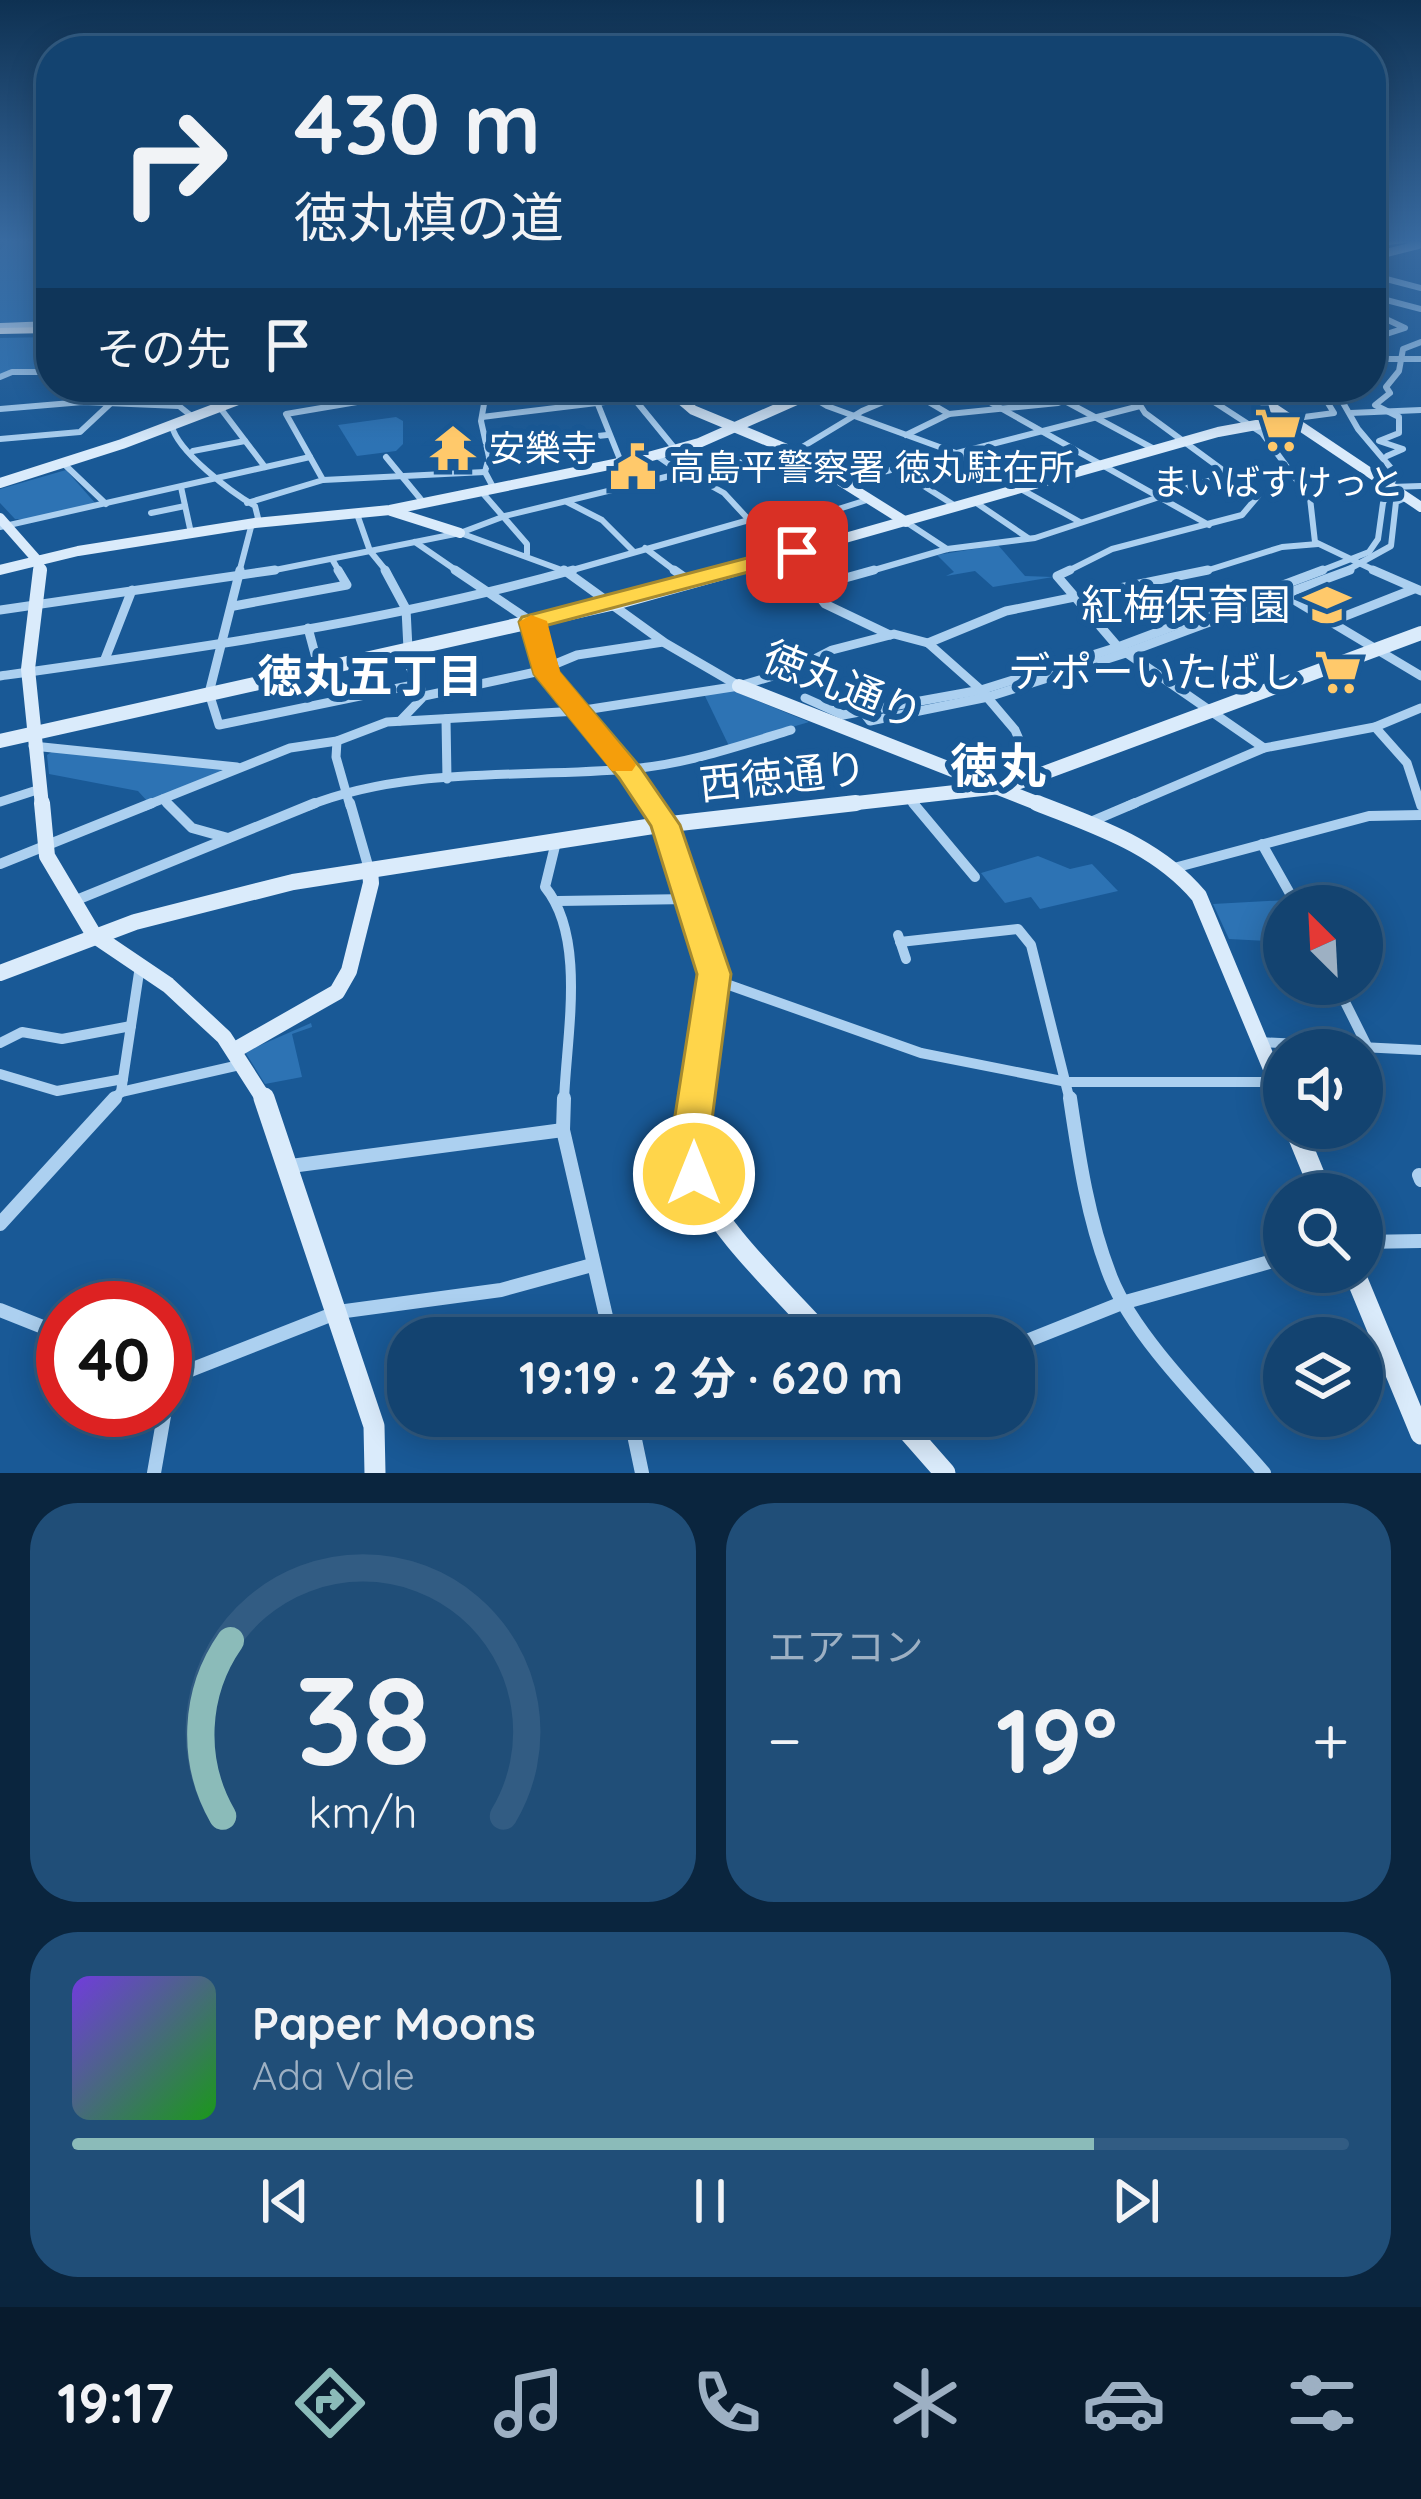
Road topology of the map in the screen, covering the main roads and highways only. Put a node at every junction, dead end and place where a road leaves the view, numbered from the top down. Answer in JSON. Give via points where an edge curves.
{"nodes":[{"id":1,"x":36,"y":329,"type":"edge"},
{"id":2,"x":0,"y":330,"type":"edge"}],
"edges":[{"from":1,"to":2,"type":"highway"}]}
